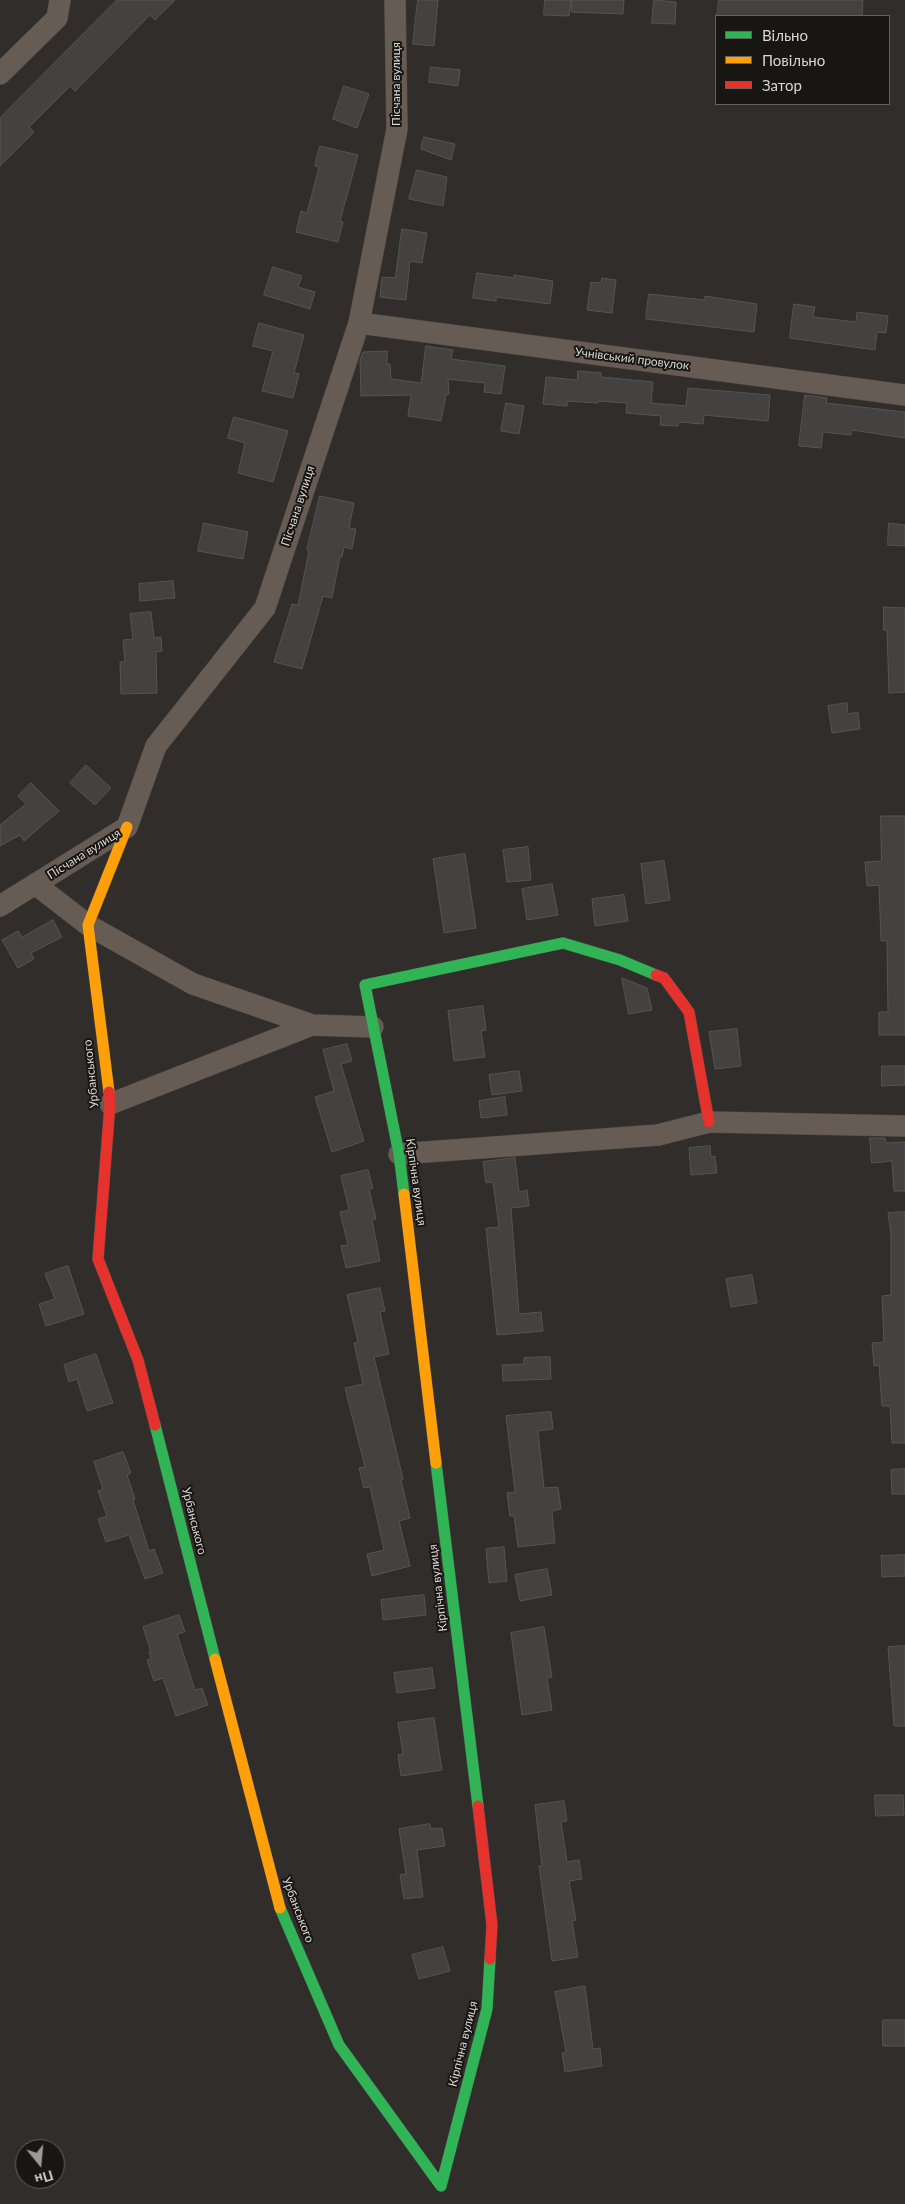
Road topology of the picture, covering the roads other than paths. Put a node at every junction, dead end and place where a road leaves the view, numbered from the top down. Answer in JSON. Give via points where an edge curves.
{"nodes":[{"id":1,"x":60,"y":0,"type":"edge"},
{"id":2,"x":395,"y":0,"type":"edge"},
{"id":3,"x":0,"y":74,"type":"edge"},
{"id":4,"x":359,"y":323,"type":"junction"},
{"id":5,"x":905,"y":395,"type":"edge"},
{"id":6,"x":127,"y":827,"type":"junction"},
{"id":7,"x":34,"y":884,"type":"junction"},
{"id":8,"x":0,"y":906,"type":"edge"},
{"id":9,"x":88,"y":924,"type":"junction"},
{"id":10,"x":312,"y":1025,"type":"junction"},
{"id":11,"x":373,"y":1028,"type":"junction"},
{"id":12,"x":110,"y":1104,"type":"junction"},
{"id":13,"x":709,"y":1122,"type":"junction"},
{"id":14,"x":905,"y":1126,"type":"edge"},
{"id":15,"x":399,"y":1154,"type":"junction"},
{"id":16,"x":441,"y":2186,"type":"joint"}],
"edges":[{"from":1,"to":3,"type":"street","via":[[57,18]]},
{"from":2,"to":4,"type":"street","name":"Пiсчана вулиця","via":[[396,129]]},
{"from":4,"to":5,"type":"street","name":"Учнівський провулок"},
{"from":4,"to":6,"type":"street","name":"Пiсчана вулиця","via":[[265,608],[156,746]]},
{"from":6,"to":7,"type":"street","name":"Пiсчана вулиця"},
{"from":6,"to":9,"type":"street","name":"Урбанського"},
{"from":7,"to":8,"type":"street","name":"Пiсчана вулиця"},
{"from":7,"to":9,"type":"street"},
{"from":9,"to":10,"type":"street","via":[[193,984]]},
{"from":9,"to":12,"type":"street","name":"Урбанського"},
{"from":10,"to":11,"type":"street"},
{"from":10,"to":12,"type":"street"},
{"from":11,"to":13,"type":"street","name":"Кiрпiчна вулиця","via":[[365,985],[563,943],[620,960],[664,978],[689,1012]]},
{"from":11,"to":15,"type":"street","name":"Кiрпiчна вулиця"},
{"from":12,"to":16,"type":"street","name":"Урбанського","via":[[98,1259],[138,1360],[277,1900],[339,2045]]},
{"from":13,"to":14,"type":"street"},
{"from":13,"to":15,"type":"street","via":[[658,1135]]},
{"from":15,"to":16,"type":"street","name":"Кiрпiчна вулиця","via":[[492,1925],[487,2008]]}]}
